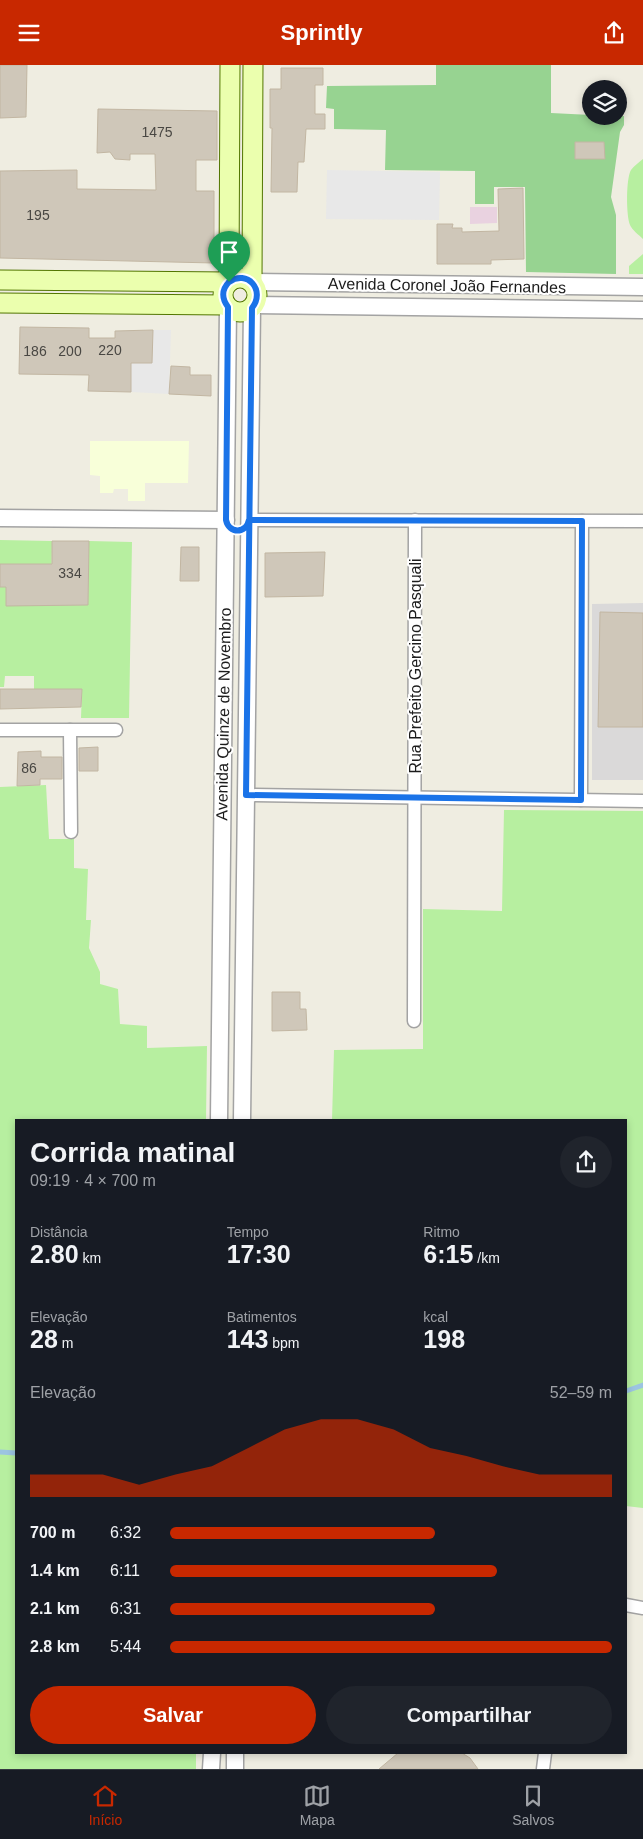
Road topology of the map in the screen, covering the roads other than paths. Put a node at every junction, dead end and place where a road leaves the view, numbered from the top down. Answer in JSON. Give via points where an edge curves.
{"nodes":[{"id":1,"x":230,"y":65,"type":"edge"},
{"id":2,"x":252,"y":65,"type":"edge"},
{"id":3,"x":0,"y":280,"type":"edge"},
{"id":4,"x":229,"y":282,"type":"junction"},
{"id":5,"x":252,"y":282,"type":"junction"},
{"id":6,"x":643,"y":287,"type":"edge"},
{"id":7,"x":0,"y":303,"type":"edge"},
{"id":8,"x":227,"y":306,"type":"junction"},
{"id":9,"x":253,"y":307,"type":"junction"},
{"id":10,"x":643,"y":310,"type":"edge"},
{"id":11,"x":0,"y":518,"type":"edge"},
{"id":12,"x":226,"y":520,"type":"junction"},
{"id":13,"x":249,"y":520,"type":"junction"},
{"id":14,"x":415,"y":520,"type":"junction"},
{"id":15,"x":582,"y":521,"type":"junction"},
{"id":16,"x":643,"y":521,"type":"edge"},
{"id":17,"x":0,"y":730,"type":"edge"},
{"id":18,"x":70,"y":730,"type":"junction"},
{"id":19,"x":116,"y":730,"type":"dead end"},
{"id":20,"x":246,"y":795,"type":"junction"},
{"id":21,"x":415,"y":797,"type":"junction"},
{"id":22,"x":581,"y":800,"type":"junction"},
{"id":23,"x":643,"y":801,"type":"edge"},
{"id":24,"x":71,"y":832,"type":"dead end"},
{"id":25,"x":414,"y":1021,"type":"dead end"},
{"id":26,"x":219,"y":1119,"type":"edge"},
{"id":27,"x":242,"y":1119,"type":"edge"},
{"id":28,"x":627,"y":1605,"type":"edge"},
{"id":29,"x":643,"y":1608,"type":"edge"},
{"id":30,"x":212,"y":1754,"type":"edge"},
{"id":31,"x":235,"y":1754,"type":"edge"},
{"id":32,"x":545,"y":1754,"type":"edge"},
{"id":33,"x":212,"y":1769,"type":"edge"},
{"id":34,"x":235,"y":1769,"type":"edge"},
{"id":35,"x":542,"y":1769,"type":"edge"}],
"edges":[{"from":1,"to":4,"type":"main road"},
{"from":2,"to":5,"type":"main road"},
{"from":3,"to":4,"type":"main road"},
{"from":4,"to":5,"type":"main road","via":[[243,278]]},
{"from":4,"to":8,"type":"main road","via":[[223,296]]},
{"from":5,"to":6,"type":"street","name":"Avenida Coronel João Fernandes"},
{"from":5,"to":9,"type":"main road","via":[[257,291]]},
{"from":7,"to":8,"type":"main road"},
{"from":8,"to":9,"type":"main road","via":[[237,312]]},
{"from":8,"to":12,"type":"street","name":"Avenida Quinze de Novembro"},
{"from":9,"to":10,"type":"street","name":"Avenida Coronel João Fernandes"},
{"from":9,"to":13,"type":"street","name":"Avenida Quinze de Novembro"},
{"from":11,"to":12,"type":"street"},
{"from":12,"to":13,"type":"street","via":[[230,510],[237,507],[247,512]]},
{"from":12,"to":26,"type":"street","name":"Avenida Quinze de Novembro"},
{"from":13,"to":14,"type":"street"},
{"from":13,"to":20,"type":"street","name":"Avenida Quinze de Novembro"},
{"from":14,"to":15,"type":"street"},
{"from":14,"to":21,"type":"street","name":"Rua Prefeito Gercino Pasquali"},
{"from":15,"to":16,"type":"street"},
{"from":15,"to":22,"type":"street"},
{"from":17,"to":18,"type":"street"},
{"from":18,"to":19,"type":"street"},
{"from":18,"to":24,"type":"street"},
{"from":20,"to":21,"type":"street"},
{"from":20,"to":27,"type":"street","name":"Avenida Quinze de Novembro"},
{"from":21,"to":22,"type":"street"},
{"from":21,"to":25,"type":"street","name":"Rua Prefeito Gercino Pasquali"},
{"from":22,"to":23,"type":"street"},
{"from":28,"to":29,"type":"street"},
{"from":30,"to":33,"type":"street"},
{"from":31,"to":34,"type":"street"},
{"from":32,"to":35,"type":"street"}]}
